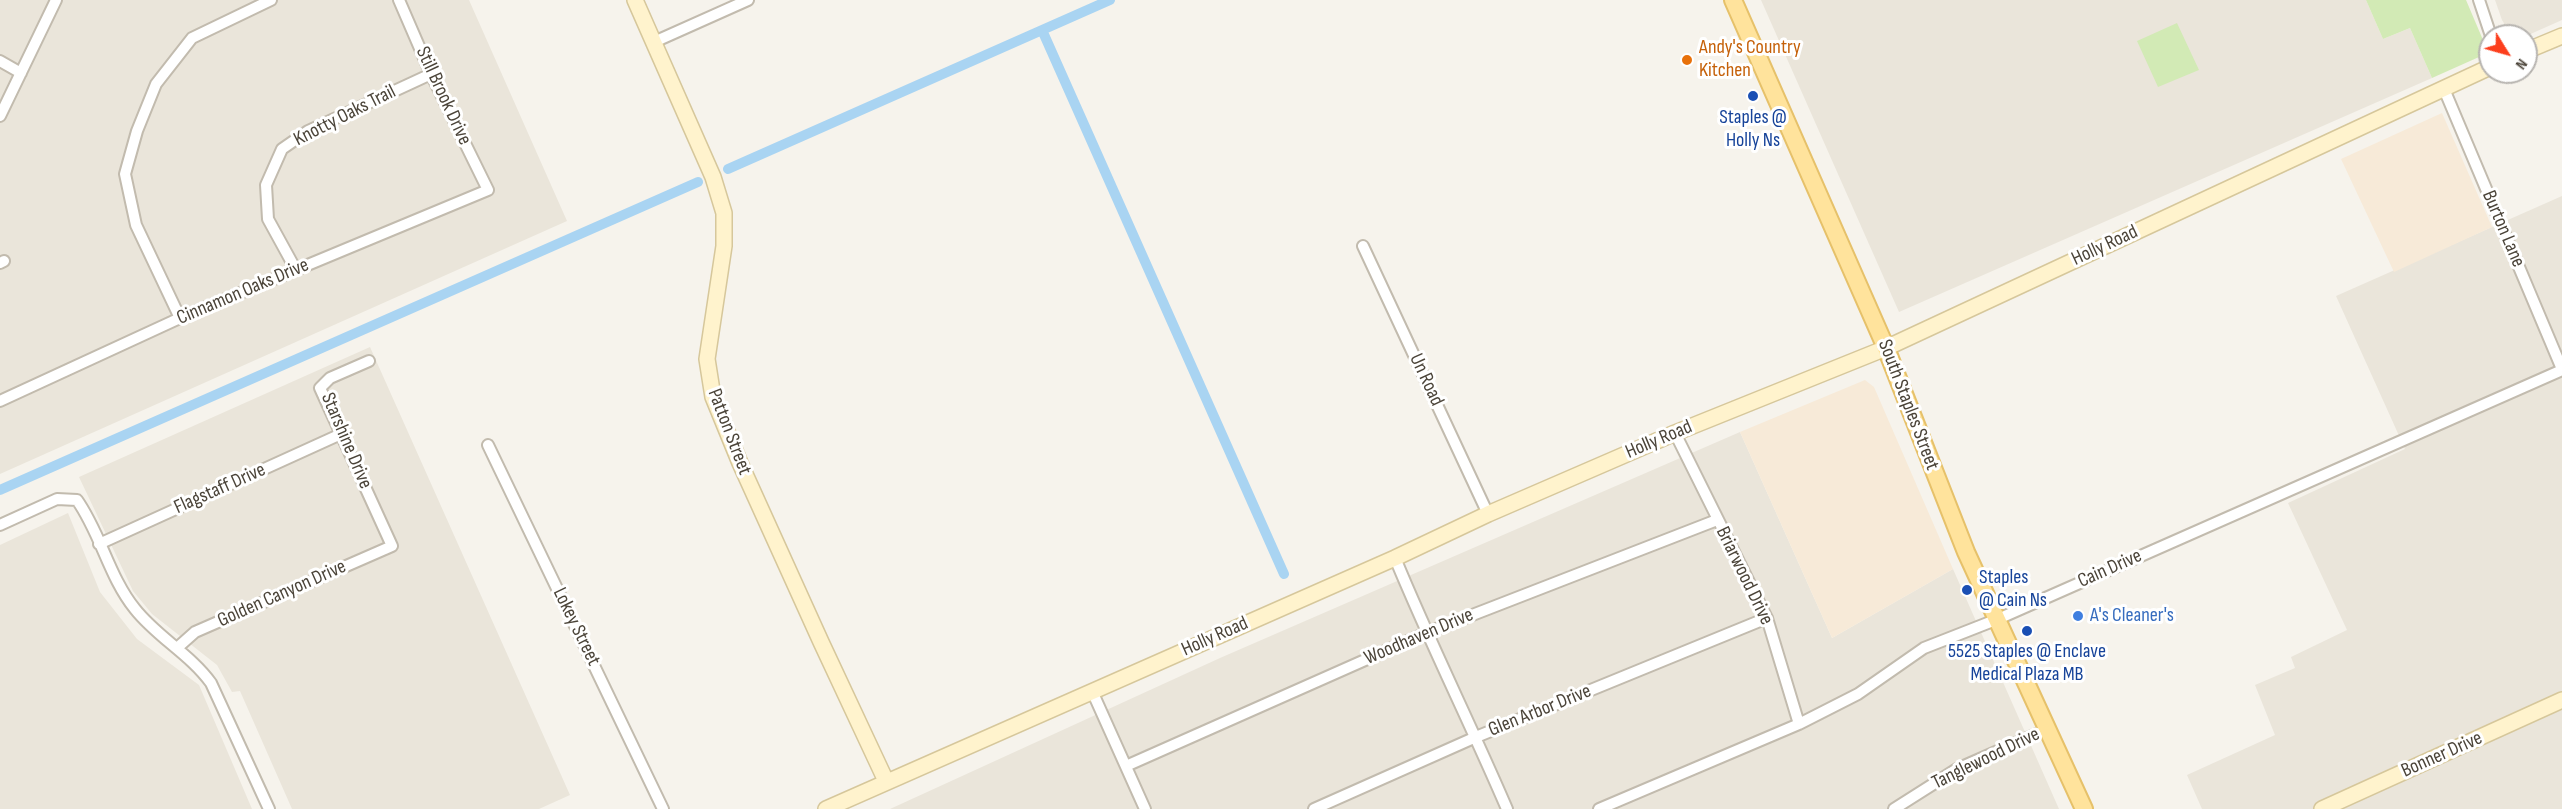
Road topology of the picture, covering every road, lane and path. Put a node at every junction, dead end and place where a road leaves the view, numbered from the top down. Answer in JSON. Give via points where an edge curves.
{"nodes":[{"id":1,"x":56,"y":0,"type":"edge"},
{"id":2,"x":271,"y":0,"type":"edge"},
{"id":3,"x":399,"y":0,"type":"edge"},
{"id":4,"x":635,"y":0,"type":"edge"},
{"id":5,"x":748,"y":0,"type":"edge"},
{"id":6,"x":1733,"y":0,"type":"edge"},
{"id":7,"x":2479,"y":0,"type":"edge"},
{"id":8,"x":2488,"y":24,"type":"edge"},
{"id":9,"x":2562,"y":36,"type":"edge"},
{"id":10,"x":654,"y":42,"type":"junction"},
{"id":11,"x":2538,"y":46,"type":"edge"},
{"id":12,"x":0,"y":61,"type":"edge"},
{"id":13,"x":21,"y":73,"type":"junction"},
{"id":14,"x":2478,"y":73,"type":"edge"},
{"id":15,"x":431,"y":74,"type":"junction"},
{"id":16,"x":2444,"y":89,"type":"junction"},
{"id":17,"x":0,"y":116,"type":"edge"},
{"id":18,"x":488,"y":190,"type":"joint"},
{"id":19,"x":1364,"y":246,"type":"dead end"},
{"id":20,"x":296,"y":270,"type":"junction"},
{"id":21,"x":180,"y":318,"type":"junction"},
{"id":22,"x":1886,"y":348,"type":"junction"},
{"id":23,"x":369,"y":362,"type":"dead end"},
{"id":24,"x":2562,"y":369,"type":"edge"},
{"id":25,"x":1,"y":398,"type":"edge"},
{"id":26,"x":1675,"y":433,"type":"junction"},
{"id":27,"x":341,"y":434,"type":"junction"},
{"id":28,"x":488,"y":445,"type":"dead end"},
{"id":29,"x":1488,"y":514,"type":"junction"},
{"id":30,"x":1717,"y":520,"type":"junction"},
{"id":31,"x":0,"y":525,"type":"edge"},
{"id":32,"x":99,"y":544,"type":"junction"},
{"id":33,"x":392,"y":546,"type":"joint"},
{"id":34,"x":1395,"y":558,"type":"junction"},
{"id":35,"x":1767,"y":618,"type":"junction"},
{"id":36,"x":1998,"y":619,"type":"junction"},
{"id":37,"x":1426,"y":633,"type":"junction"},
{"id":38,"x":177,"y":648,"type":"junction"},
{"id":39,"x":1092,"y":691,"type":"junction"},
{"id":40,"x":2562,"y":700,"type":"edge"},
{"id":41,"x":1799,"y":724,"type":"junction"},
{"id":42,"x":2048,"y":729,"type":"junction"},
{"id":43,"x":1476,"y":737,"type":"junction"},
{"id":44,"x":1126,"y":766,"type":"junction"},
{"id":45,"x":886,"y":781,"type":"junction"},
{"id":46,"x":269,"y":809,"type":"edge"},
{"id":47,"x":663,"y":809,"type":"edge"},
{"id":48,"x":826,"y":809,"type":"edge"},
{"id":49,"x":1145,"y":809,"type":"edge"},
{"id":50,"x":1314,"y":809,"type":"edge"},
{"id":51,"x":1507,"y":809,"type":"edge"},
{"id":52,"x":1599,"y":809,"type":"edge"},
{"id":53,"x":1894,"y":809,"type":"edge"},
{"id":54,"x":2084,"y":809,"type":"edge"},
{"id":55,"x":2322,"y":809,"type":"edge"}],
"edges":[{"from":1,"to":13,"type":"street"},
{"from":2,"to":21,"type":"street","via":[[192,38],[156,84],[137,131],[125,174],[136,225]]},
{"from":3,"to":15,"type":"street","name":"Still Brook Drive"},
{"from":4,"to":10,"type":"main road","name":"Patton Street"},
{"from":5,"to":10,"type":"street"},
{"from":6,"to":22,"type":"main road","name":"South Staples Street"},
{"from":7,"to":8,"type":"street"},
{"from":9,"to":11,"type":"main road"},
{"from":10,"to":45,"type":"main road","name":"Patton Street","via":[[713,177],[724,213],[724,246],[707,359],[713,397],[820,642]]},
{"from":12,"to":13,"type":"street"},
{"from":13,"to":17,"type":"street"},
{"from":14,"to":16,"type":"main road","name":"Holly Road"},
{"from":15,"to":18,"type":"street","name":"Still Brook Drive"},
{"from":15,"to":20,"type":"street","name":"Knotty Oaks Trail","via":[[308,130],[282,149],[266,185],[268,219]]},
{"from":16,"to":22,"type":"main road","name":"Holly Road"},
{"from":16,"to":24,"type":"street","name":"Burton Lane"},
{"from":18,"to":20,"type":"street","name":"Cinnamon Oaks Drive"},
{"from":19,"to":29,"type":"street","name":"Un Road"},
{"from":20,"to":21,"type":"street","name":"Cinnamon Oaks Drive"},
{"from":21,"to":25,"type":"street","name":"Cinnamon Oaks Drive"},
{"from":22,"to":26,"type":"main road","name":"Holly Road"},
{"from":22,"to":36,"type":"main road","name":"South Staples Street","via":[[1966,552]]},
{"from":23,"to":27,"type":"street","name":"Starshine Drive","via":[[330,378],[320,388]]},
{"from":24,"to":36,"type":"street","name":"Cain Drive"},
{"from":26,"to":29,"type":"main road","name":"Holly Road"},
{"from":26,"to":30,"type":"street","name":"Briarwood Drive"},
{"from":27,"to":32,"type":"street","name":"Flagstaff Drive"},
{"from":27,"to":33,"type":"street","name":"Starshine Drive"},
{"from":28,"to":47,"type":"street","name":"Lokey Street"},
{"from":29,"to":34,"type":"main road","name":"Holly Road"},
{"from":30,"to":35,"type":"street","name":"Briarwood Drive"},
{"from":30,"to":37,"type":"street","name":"Woodhaven Drive"},
{"from":31,"to":32,"type":"street","via":[[57,499],[77,500]]},
{"from":32,"to":38,"type":"street","via":[[120,589],[135,610]]},
{"from":33,"to":38,"type":"street","name":"Golden Canyon Drive","via":[[195,632]]},
{"from":34,"to":37,"type":"street"},
{"from":34,"to":39,"type":"main road","name":"Holly Road"},
{"from":35,"to":41,"type":"street","name":"Briarwood Drive"},
{"from":35,"to":43,"type":"street","name":"Glen Arbor Drive"},
{"from":36,"to":41,"type":"street","name":"Cain Drive","via":[[1924,648],[1858,694]]},
{"from":36,"to":42,"type":"main road","name":"South Staples Street"},
{"from":37,"to":43,"type":"street"},
{"from":37,"to":44,"type":"street","name":"Woodhaven Drive"},
{"from":38,"to":46,"type":"street","via":[[199,666],[211,683]]},
{"from":39,"to":44,"type":"street"},
{"from":39,"to":45,"type":"main road","name":"Holly Road"},
{"from":40,"to":55,"type":"main road","name":"Bonner Drive"},
{"from":41,"to":52,"type":"street","name":"Cain Drive"},
{"from":42,"to":53,"type":"street","name":"Tanglewood Drive","via":[[1957,769]]},
{"from":42,"to":54,"type":"main road","name":"South Staples Street"},
{"from":43,"to":50,"type":"street","name":"Glen Arbor Drive"},
{"from":43,"to":51,"type":"street"},
{"from":44,"to":49,"type":"street"},
{"from":45,"to":48,"type":"main road","name":"Holly Road"}]}
